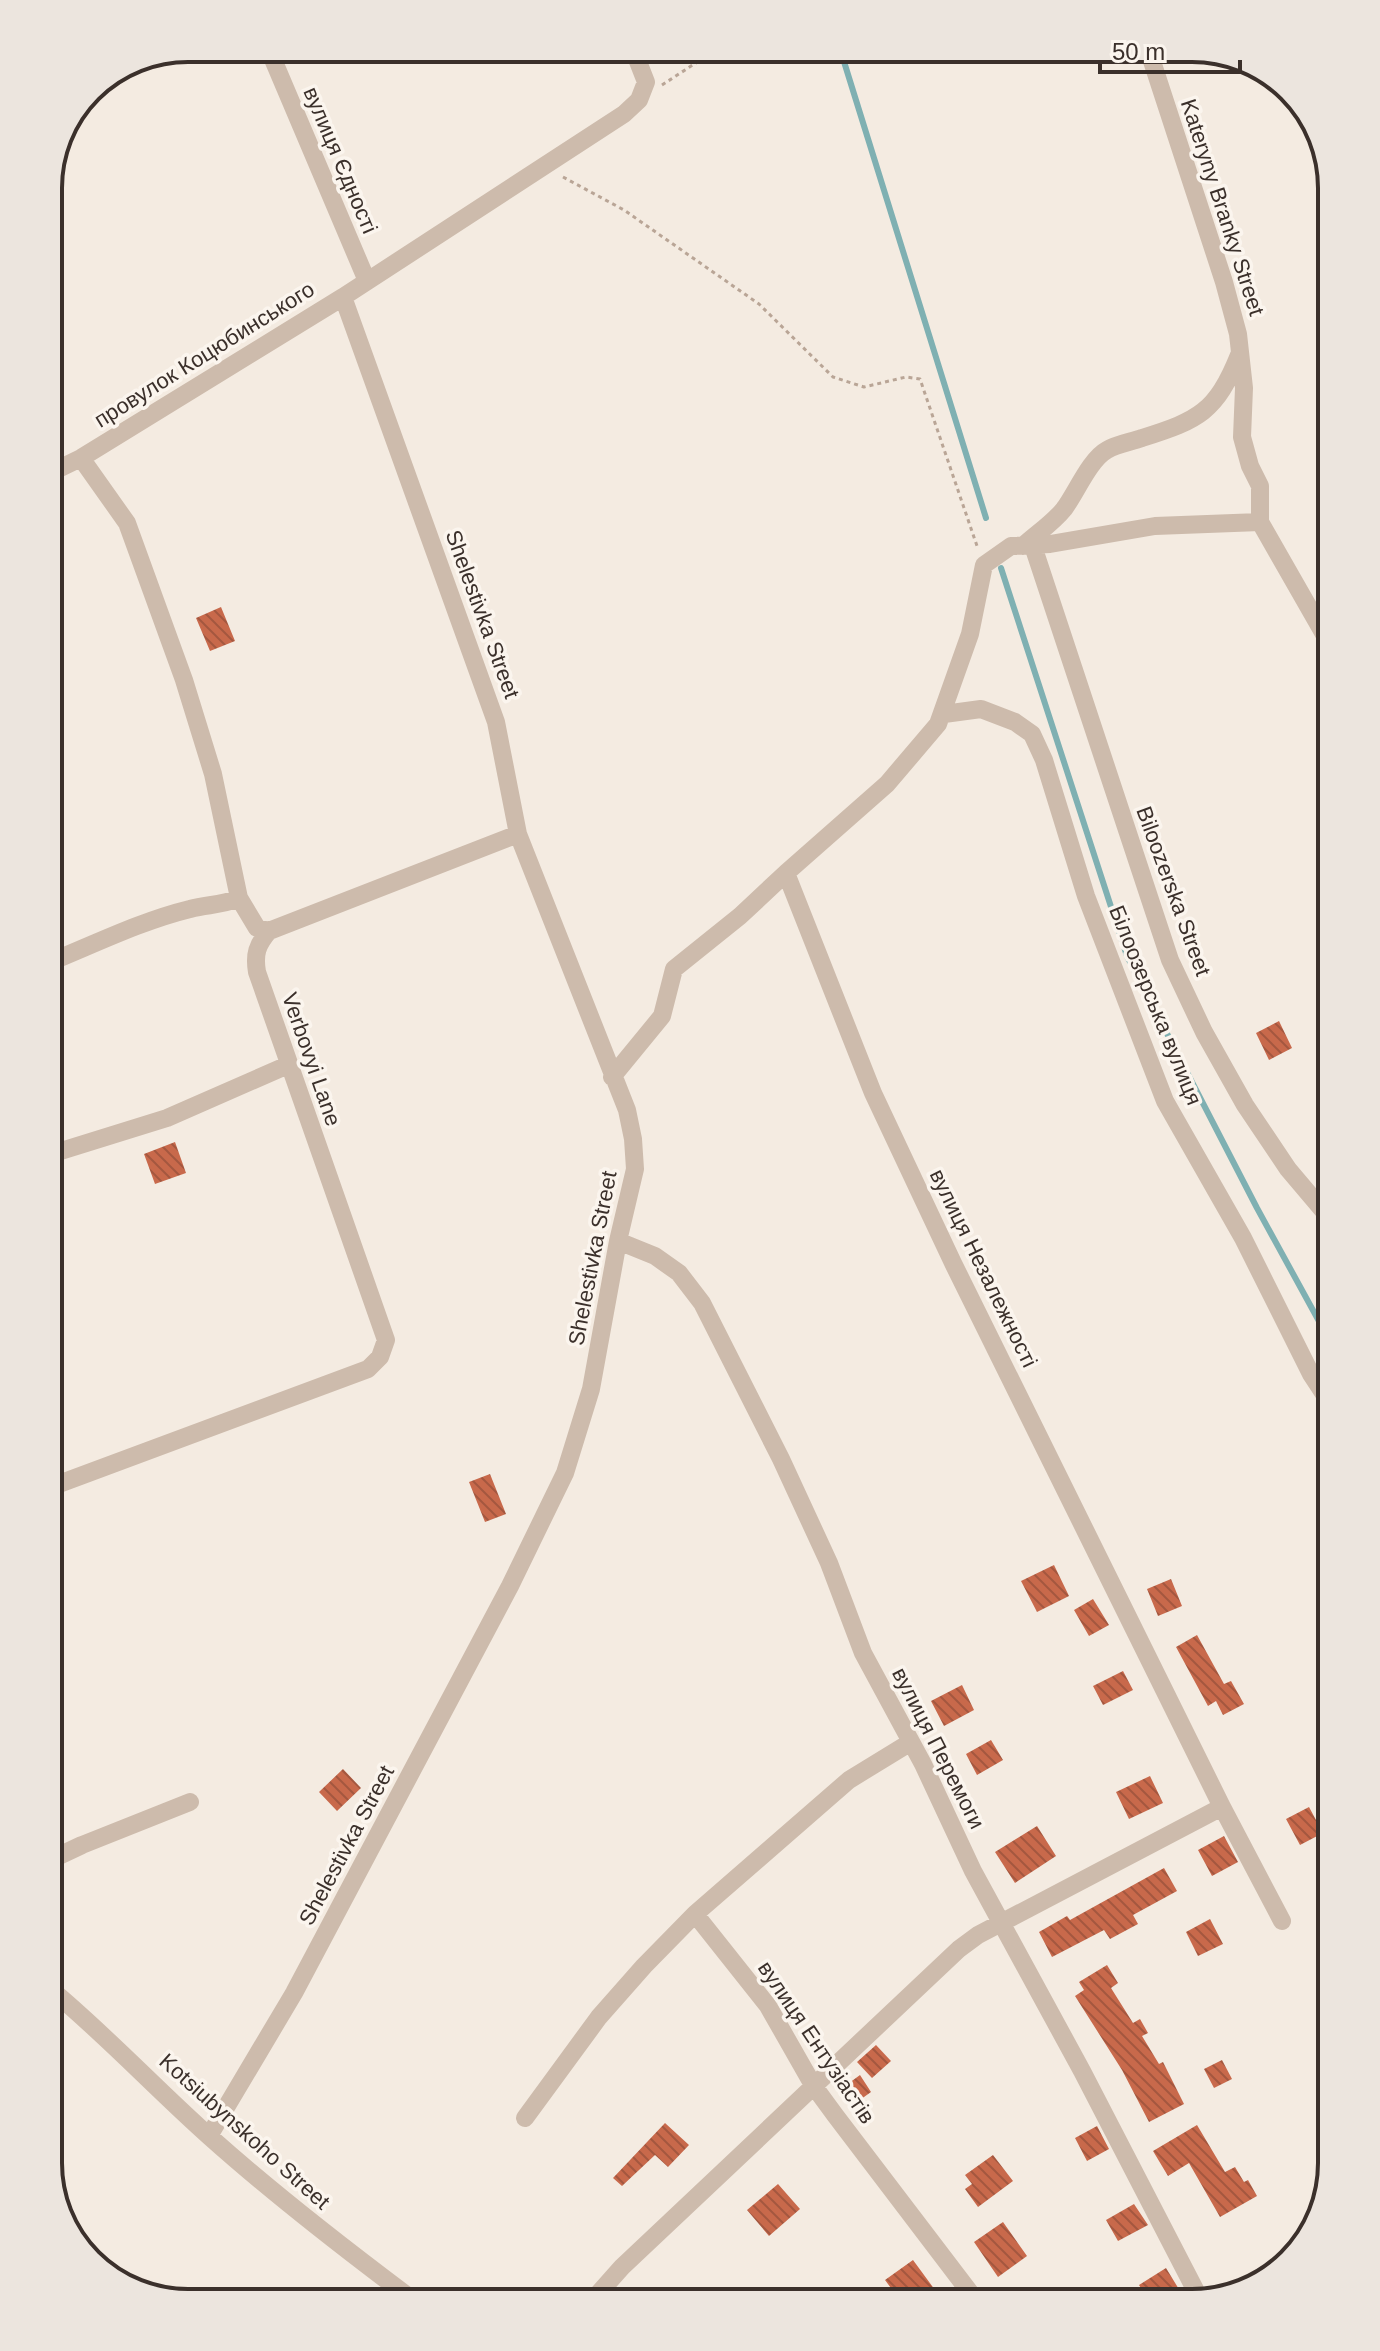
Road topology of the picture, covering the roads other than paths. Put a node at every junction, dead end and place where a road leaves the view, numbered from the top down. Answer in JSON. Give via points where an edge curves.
{"nodes":[{"id":1,"x":274,"y":62,"type":"edge"},
{"id":2,"x":638,"y":62,"type":"edge"},
{"id":3,"x":1152,"y":62,"type":"edge"},
{"id":4,"x":367,"y":281,"type":"junction"},
{"id":5,"x":343,"y":297,"type":"junction"},
{"id":6,"x":1240,"y":353,"type":"junction"},
{"id":7,"x":81,"y":458,"type":"junction"},
{"id":8,"x":62,"y":467,"type":"edge"},
{"id":9,"x":1260,"y":522,"type":"junction"},
{"id":10,"x":1022,"y":546,"type":"junction"},
{"id":11,"x":1318,"y":624,"type":"edge"},
{"id":12,"x":944,"y":714,"type":"junction"},
{"id":13,"x":518,"y":834,"type":"junction"},
{"id":14,"x":786,"y":873,"type":"junction"},
{"id":15,"x":239,"y":898,"type":"junction"},
{"id":16,"x":269,"y":931,"type":"junction"},
{"id":17,"x":62,"y":957,"type":"edge"},
{"id":18,"x":288,"y":1065,"type":"junction"},
{"id":19,"x":612,"y":1077,"type":"junction"},
{"id":20,"x":62,"y":1151,"type":"edge"},
{"id":21,"x":1318,"y":1204,"type":"edge"},
{"id":22,"x":618,"y":1241,"type":"junction"},
{"id":23,"x":1318,"y":1385,"type":"edge"},
{"id":24,"x":62,"y":1483,"type":"edge"},
{"id":25,"x":911,"y":1742,"type":"junction"},
{"id":26,"x":190,"y":1802,"type":"dead end"},
{"id":27,"x":1222,"y":1807,"type":"junction"},
{"id":28,"x":62,"y":1854,"type":"edge"},
{"id":29,"x":695,"y":1914,"type":"junction"},
{"id":30,"x":1282,"y":1921,"type":"dead end"},
{"id":31,"x":1002,"y":1923,"type":"junction"},
{"id":32,"x":62,"y":1999,"type":"edge"},
{"id":33,"x":813,"y":2085,"type":"junction"},
{"id":34,"x":525,"y":2118,"type":"dead end"},
{"id":35,"x":209,"y":2136,"type":"junction"},
{"id":36,"x":398,"y":2289,"type":"edge"},
{"id":37,"x":602,"y":2289,"type":"edge"},
{"id":38,"x":967,"y":2289,"type":"edge"},
{"id":39,"x":1195,"y":2289,"type":"edge"}],
"edges":[{"from":1,"to":4,"type":"street","name":"вулиця Єдності"},
{"from":2,"to":4,"type":"street","name":"провулок Коцюбинського","via":[[646,82],[639,100],[624,114]]},
{"from":3,"to":6,"type":"street","name":"Kateryny Branky Street","via":[[1224,282]]},
{"from":4,"to":5,"type":"street","name":"провулок Коцюбинського"},
{"from":5,"to":7,"type":"street","name":"провулок Коцюбинського"},
{"from":5,"to":13,"type":"street","name":"Shelestivka Street","via":[[496,722]]},
{"from":6,"to":9,"type":"street","name":"Kateryny Branky Street","via":[[1242,437],[1260,486]]},
{"from":6,"to":10,"type":"street","via":[[1215,403],[1181,426],[1108,449],[1060,513]]},
{"from":7,"to":8,"type":"street","name":"провулок Коцюбинського"},
{"from":7,"to":15,"type":"street","via":[[127,523],[184,680],[217,787]]},
{"from":9,"to":10,"type":"street","via":[[1155,526]]},
{"from":9,"to":11,"type":"street"},
{"from":10,"to":12,"type":"street","via":[[984,565],[970,634]]},
{"from":10,"to":21,"type":"street","name":"Biloozerska Street","via":[[1170,960],[1245,1105]]},
{"from":12,"to":14,"type":"street","via":[[887,784]]},
{"from":12,"to":23,"type":"street","name":"Білоозерська вулиця","via":[[981,709],[1032,734],[1086,896],[1165,1101]]},
{"from":13,"to":16,"type":"street"},
{"from":13,"to":19,"type":"street","name":"Shelestivka Street"},
{"from":14,"to":19,"type":"street","via":[[674,969],[662,1016]]},
{"from":14,"to":27,"type":"street","name":"вулиця Незалежності","via":[[873,1093]]},
{"from":15,"to":16,"type":"street","via":[[257,928]]},
{"from":15,"to":17,"type":"street","via":[[131,928]]},
{"from":16,"to":18,"type":"street","name":"Verbovyi Lane","via":[[254,955]]},
{"from":18,"to":20,"type":"street","via":[[167,1118]]},
{"from":18,"to":24,"type":"street","name":"Verbovyi Lane","via":[[383,1325],[386,1340],[380,1357],[368,1369]]},
{"from":19,"to":22,"type":"street","name":"Shelestivka Street","via":[[627,1110],[635,1169]]},
{"from":22,"to":25,"type":"street","name":"вулиця Перемоги","via":[[679,1273],[702,1303],[829,1563],[863,1653]]},
{"from":22,"to":35,"type":"street","name":"Shelestivka Street","via":[[591,1389],[565,1473],[294,1993]]},
{"from":25,"to":29,"type":"street","via":[[849,1780]]},
{"from":25,"to":31,"type":"street","name":"вулиця Перемоги"},
{"from":26,"to":28,"type":"street"},
{"from":27,"to":30,"type":"street","name":"вулиця Незалежності"},
{"from":27,"to":31,"type":"street"},
{"from":29,"to":33,"type":"street","name":"вулиця Ентузіастів","via":[[768,2006]]},
{"from":29,"to":34,"type":"street","via":[[599,2017]]},
{"from":31,"to":33,"type":"street","via":[[959,1949]]},
{"from":31,"to":39,"type":"street","name":"вулиця Перемоги"},
{"from":32,"to":35,"type":"street","name":"Kotsiubynskoho Street"},
{"from":33,"to":37,"type":"street"},
{"from":33,"to":38,"type":"street","name":"вулиця Ентузіастів"},
{"from":35,"to":36,"type":"street","name":"Kotsiubynskoho Street","via":[[300,2215]]}]}
